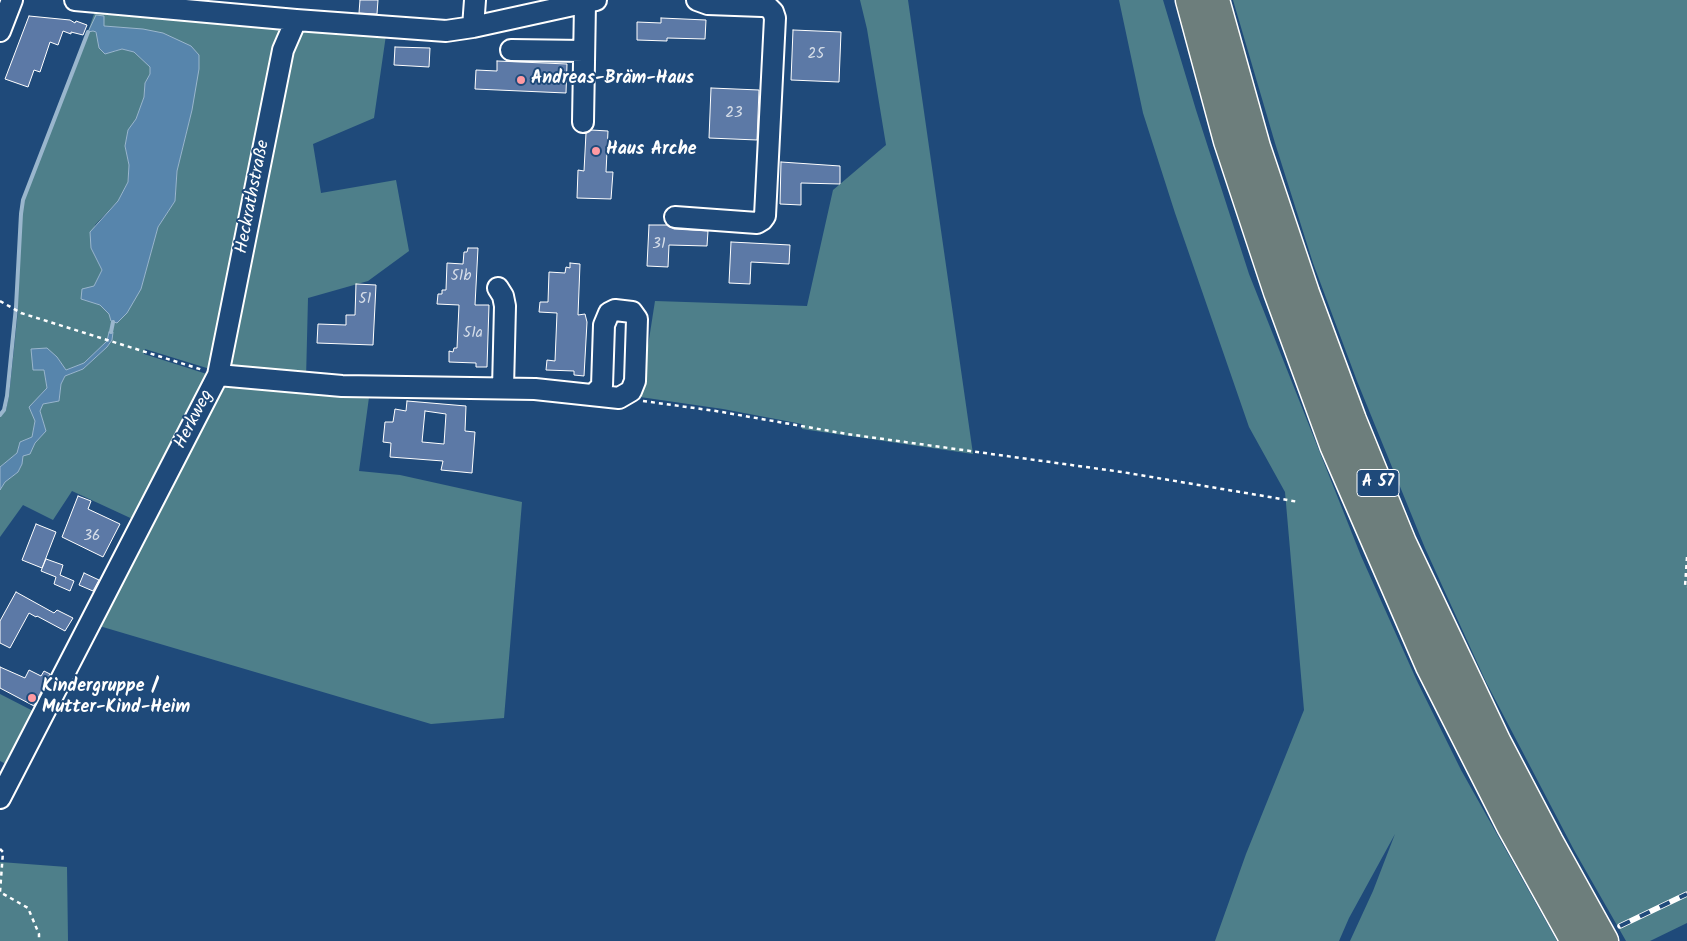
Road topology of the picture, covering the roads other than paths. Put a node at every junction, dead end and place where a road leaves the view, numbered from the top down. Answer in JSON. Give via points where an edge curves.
{"nodes":[{"id":1,"x":12,"y":0,"type":"edge"},
{"id":2,"x":75,"y":0,"type":"edge"},
{"id":3,"x":475,"y":0,"type":"edge"},
{"id":4,"x":697,"y":0,"type":"edge"},
{"id":5,"x":1190,"y":0,"type":"edge"},
{"id":6,"x":1215,"y":0,"type":"edge"},
{"id":7,"x":591,"y":1,"type":"edge"},
{"id":8,"x":296,"y":20,"type":"junction"},
{"id":9,"x":474,"y":27,"type":"junction"},
{"id":10,"x":0,"y":31,"type":"edge"},
{"id":11,"x":511,"y":50,"type":"dead end"},
{"id":12,"x":584,"y":51,"type":"junction"},
{"id":13,"x":583,"y":122,"type":"dead end"},
{"id":14,"x":675,"y":217,"type":"dead end"},
{"id":15,"x":498,"y":288,"type":"dead end"},
{"id":16,"x":218,"y":376,"type":"junction"},
{"id":17,"x":503,"y":388,"type":"junction"},
{"id":18,"x":593,"y":395,"type":"junction"},
{"id":19,"x":0,"y":798,"type":"edge"},
{"id":20,"x":1575,"y":941,"type":"edge"},
{"id":21,"x":1604,"y":941,"type":"edge"}],
"edges":[{"from":1,"to":10,"type":"street"},
{"from":2,"to":8,"type":"street"},
{"from":3,"to":9,"type":"street"},
{"from":4,"to":14,"type":"street","via":[[708,4],[762,6],[773,12],[775,18],[764,216],[757,223]]},
{"from":5,"to":20,"type":"highway","number":"A 57","via":[[1228,141],[1278,292],[1334,444],[1430,666],[1511,826]]},
{"from":6,"to":21,"type":"highway","number":"A 57","via":[[1256,147],[1305,293],[1402,543],[1496,741]]},
{"from":7,"to":9,"type":"street"},
{"from":7,"to":12,"type":"street"},
{"from":8,"to":9,"type":"street","via":[[446,31]]},
{"from":8,"to":16,"type":"street","name":"Heckrathstraße","via":[[283,50]]},
{"from":11,"to":12,"type":"street"},
{"from":12,"to":13,"type":"street"},
{"from":15,"to":17,"type":"street","via":[[505,306]]},
{"from":16,"to":17,"type":"street","name":"Herkweg","via":[[342,386]]},
{"from":16,"to":19,"type":"street","name":"Herkweg"},
{"from":17,"to":18,"type":"street","name":"Herkweg"},
{"from":18,"to":18,"type":"street","name":"Herkweg","via":[[619,398],[631,391],[636,372],[637,319],[632,312],[615,310],[609,313],[604,325],[602,386]]}]}
